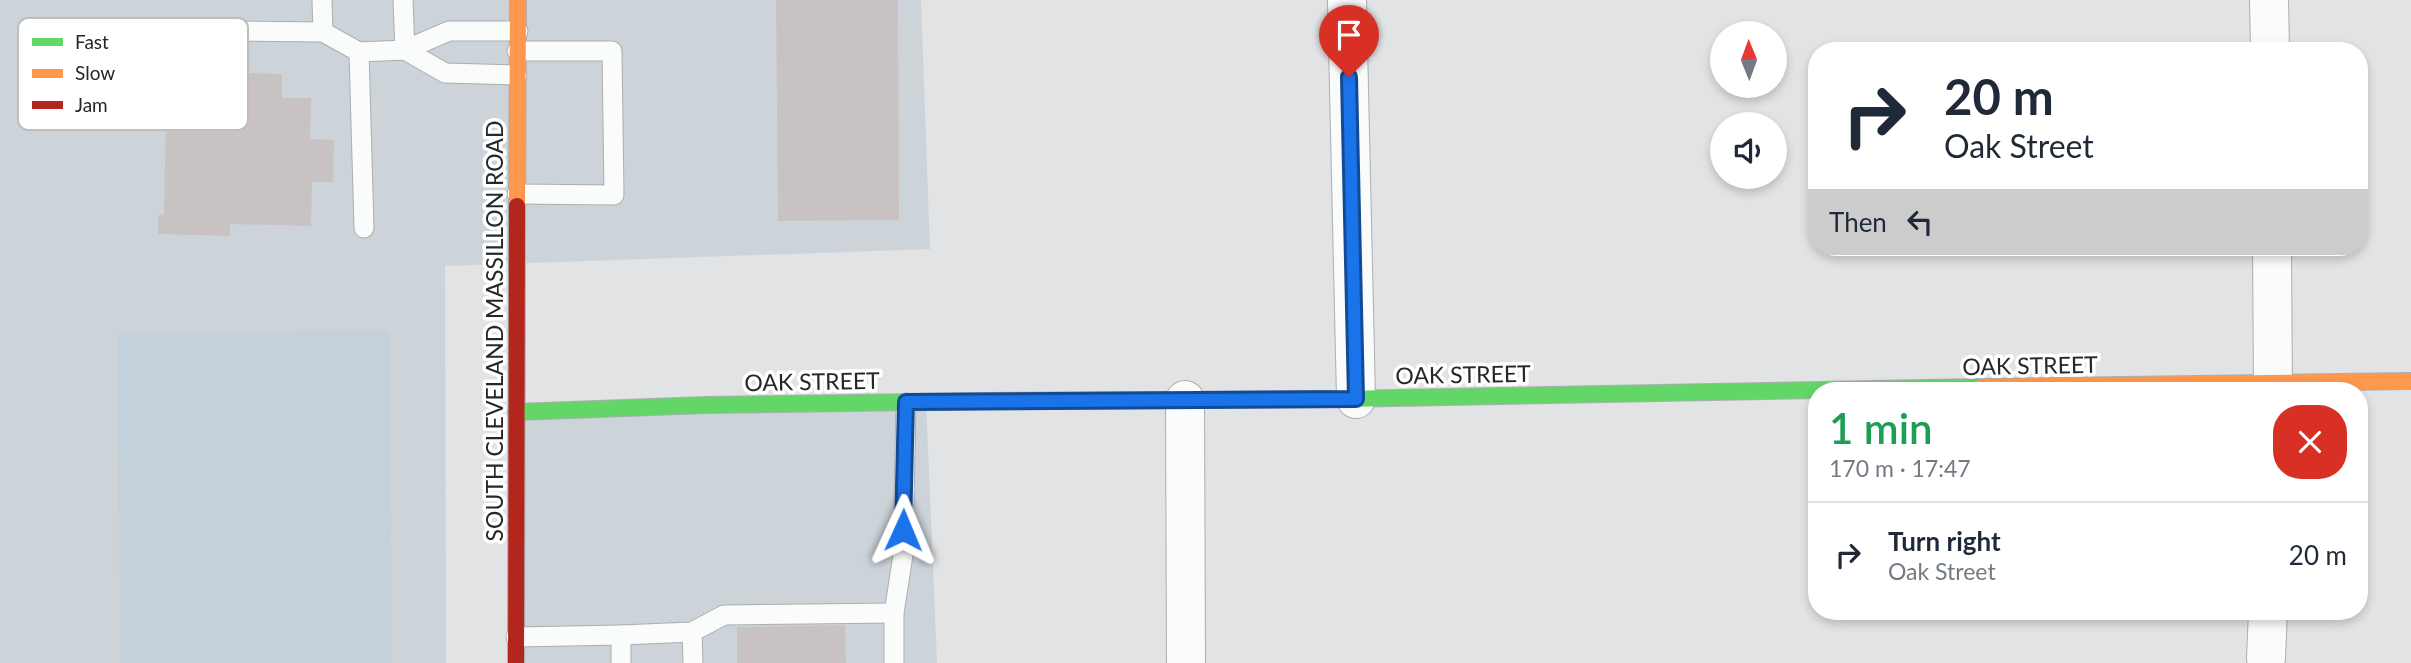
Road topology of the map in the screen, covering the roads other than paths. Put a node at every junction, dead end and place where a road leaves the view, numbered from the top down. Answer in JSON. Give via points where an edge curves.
{"nodes":[{"id":1,"x":322,"y":0,"type":"edge"},
{"id":2,"x":403,"y":0,"type":"edge"},
{"id":3,"x":518,"y":0,"type":"edge"},
{"id":4,"x":1347,"y":0,"type":"edge"},
{"id":5,"x":2269,"y":0,"type":"edge"},
{"id":6,"x":248,"y":31,"type":"edge"},
{"id":7,"x":517,"y":31,"type":"junction"},
{"id":8,"x":323,"y":32,"type":"junction"},
{"id":9,"x":2270,"y":42,"type":"edge"},
{"id":10,"x":405,"y":50,"type":"junction"},
{"id":11,"x":517,"y":51,"type":"junction"},
{"id":12,"x":359,"y":52,"type":"junction"},
{"id":13,"x":517,"y":75,"type":"junction"},
{"id":14,"x":517,"y":194,"type":"junction"},
{"id":15,"x":364,"y":228,"type":"dead end"},
{"id":16,"x":2272,"y":256,"type":"edge"},
{"id":17,"x":2411,"y":381,"type":"edge"},
{"id":18,"x":2273,"y":382,"type":"edge"},
{"id":19,"x":2368,"y":383,"type":"edge"},
{"id":20,"x":1808,"y":390,"type":"edge"},
{"id":21,"x":1356,"y":399,"type":"junction"},
{"id":22,"x":1185,"y":400,"type":"junction"},
{"id":23,"x":906,"y":402,"type":"junction"},
{"id":24,"x":516,"y":412,"type":"junction"},
{"id":25,"x":894,"y":613,"type":"junction"},
{"id":26,"x":2267,"y":620,"type":"edge"},
{"id":27,"x":692,"y":632,"type":"junction"},
{"id":28,"x":621,"y":635,"type":"junction"},
{"id":29,"x":516,"y":637,"type":"junction"},
{"id":30,"x":2266,"y":658,"type":"dead end"},
{"id":31,"x":516,"y":663,"type":"edge"},
{"id":32,"x":621,"y":663,"type":"edge"},
{"id":33,"x":693,"y":663,"type":"edge"},
{"id":34,"x":894,"y":663,"type":"edge"},
{"id":35,"x":1186,"y":663,"type":"edge"}],
"edges":[{"from":1,"to":8,"type":"lane"},
{"from":2,"to":10,"type":"lane"},
{"from":3,"to":7,"type":"street","name":"SOUTH CLEVELAND MASSILLON ROAD"},
{"from":4,"to":21,"type":"street"},
{"from":5,"to":9,"type":"street"},
{"from":6,"to":8,"type":"lane"},
{"from":7,"to":10,"type":"lane","via":[[449,31]]},
{"from":7,"to":11,"type":"street","name":"SOUTH CLEVELAND MASSILLON ROAD"},
{"from":8,"to":12,"type":"lane"},
{"from":10,"to":12,"type":"lane"},
{"from":10,"to":13,"type":"lane","via":[[445,73]]},
{"from":11,"to":13,"type":"street","name":"SOUTH CLEVELAND MASSILLON ROAD"},
{"from":11,"to":14,"type":"lane","via":[[612,51],[614,195]]},
{"from":12,"to":15,"type":"lane"},
{"from":13,"to":14,"type":"street","name":"SOUTH CLEVELAND MASSILLON ROAD"},
{"from":14,"to":24,"type":"street","name":"SOUTH CLEVELAND MASSILLON ROAD"},
{"from":16,"to":18,"type":"street"},
{"from":17,"to":19,"type":"street","name":"OAK STREET"},
{"from":20,"to":21,"type":"street","name":"OAK STREET"},
{"from":21,"to":22,"type":"street","name":"OAK STREET"},
{"from":22,"to":23,"type":"street","name":"OAK STREET"},
{"from":22,"to":35,"type":"street"},
{"from":23,"to":24,"type":"street","name":"OAK STREET"},
{"from":23,"to":25,"type":"lane","via":[[903,555]]},
{"from":24,"to":29,"type":"street","name":"SOUTH CLEVELAND MASSILLON ROAD"},
{"from":25,"to":27,"type":"lane","via":[[724,615]]},
{"from":25,"to":34,"type":"lane"},
{"from":26,"to":30,"type":"street"},
{"from":27,"to":28,"type":"lane"},
{"from":27,"to":33,"type":"lane"},
{"from":28,"to":29,"type":"lane"},
{"from":28,"to":32,"type":"lane"},
{"from":29,"to":31,"type":"street","name":"SOUTH CLEVELAND MASSILLON ROAD"}]}
